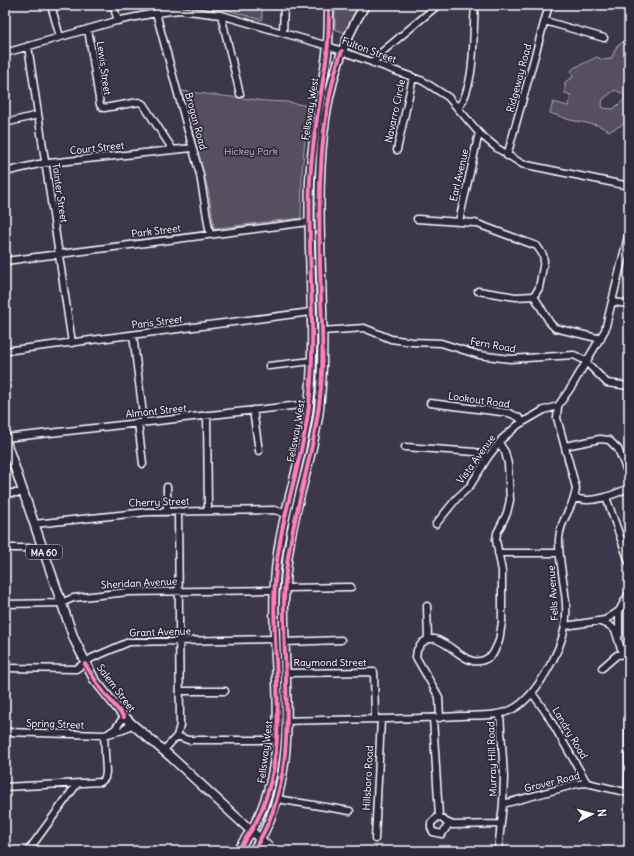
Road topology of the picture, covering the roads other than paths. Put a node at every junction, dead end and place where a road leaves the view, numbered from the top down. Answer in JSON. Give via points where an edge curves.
{"nodes":[{"id":1,"x":50,"y":5,"type":"edge"},
{"id":2,"x":113,"y":5,"type":"edge"},
{"id":3,"x":284,"y":5,"type":"edge"},
{"id":4,"x":329,"y":5,"type":"edge"},
{"id":5,"x":365,"y":5,"type":"edge"},
{"id":6,"x":438,"y":5,"type":"edge"},
{"id":7,"x":475,"y":5,"type":"edge"},
{"id":8,"x":549,"y":5,"type":"edge"},
{"id":9,"x":156,"y":13,"type":"junction"},
{"id":10,"x":221,"y":15,"type":"junction"},
{"id":11,"x":545,"y":20,"type":"junction"},
{"id":12,"x":118,"y":21,"type":"junction"},
{"id":13,"x":88,"y":29,"type":"junction"},
{"id":14,"x":283,"y":33,"type":"junction"},
{"id":15,"x":60,"y":37,"type":"junction"},
{"id":16,"x":604,"y":38,"type":"dead end"},
{"id":17,"x":28,"y":46,"type":"junction"},
{"id":18,"x":328,"y":46,"type":"junction"},
{"id":19,"x":342,"y":51,"type":"junction"},
{"id":20,"x":5,"y":53,"type":"edge"},
{"id":21,"x":373,"y":63,"type":"junction"},
{"id":22,"x":413,"y":77,"type":"junction"},
{"id":23,"x":240,"y":94,"type":"dead end"},
{"id":24,"x":458,"y":109,"type":"junction"},
{"id":25,"x":38,"y":115,"type":"junction"},
{"id":26,"x":5,"y":123,"type":"edge"},
{"id":27,"x":479,"y":133,"type":"junction"},
{"id":28,"x":192,"y":148,"type":"junction"},
{"id":29,"x":173,"y":150,"type":"junction"},
{"id":30,"x":397,"y":150,"type":"dead end"},
{"id":31,"x":507,"y":156,"type":"junction"},
{"id":32,"x":45,"y":164,"type":"junction"},
{"id":33,"x":5,"y":172,"type":"edge"},
{"id":34,"x":629,"y":186,"type":"edge"},
{"id":35,"x":417,"y":219,"type":"dead end"},
{"id":36,"x":459,"y":221,"type":"junction"},
{"id":37,"x":310,"y":222,"type":"junction"},
{"id":38,"x":629,"y":232,"type":"edge"},
{"id":39,"x":210,"y":235,"type":"junction"},
{"id":40,"x":59,"y":253,"type":"junction"},
{"id":41,"x":5,"y":261,"type":"edge"},
{"id":42,"x":478,"y":291,"type":"dead end"},
{"id":43,"x":534,"y":296,"type":"junction"},
{"id":44,"x":613,"y":302,"type":"junction"},
{"id":45,"x":629,"y":304,"type":"edge"},
{"id":46,"x":311,"y":312,"type":"junction"},
{"id":47,"x":322,"y":331,"type":"junction"},
{"id":48,"x":133,"y":335,"type":"junction"},
{"id":49,"x":601,"y":339,"type":"junction"},
{"id":50,"x":72,"y":343,"type":"junction"},
{"id":51,"x":5,"y":351,"type":"edge"},
{"id":52,"x":312,"y":361,"type":"junction"},
{"id":53,"x":586,"y":362,"type":"junction"},
{"id":54,"x":269,"y":366,"type":"dead end"},
{"id":55,"x":629,"y":386,"type":"edge"},
{"id":56,"x":430,"y":403,"type":"dead end"},
{"id":57,"x":309,"y":404,"type":"junction"},
{"id":58,"x":558,"y":406,"type":"junction"},
{"id":59,"x":253,"y":410,"type":"junction"},
{"id":60,"x":207,"y":415,"type":"junction"},
{"id":61,"x":141,"y":422,"type":"junction"},
{"id":62,"x":523,"y":422,"type":"junction"},
{"id":63,"x":5,"y":439,"type":"edge"},
{"id":64,"x":499,"y":443,"type":"junction"},
{"id":65,"x":565,"y":446,"type":"junction"},
{"id":66,"x":405,"y":447,"type":"dead end"},
{"id":67,"x":259,"y":451,"type":"dead end"},
{"id":68,"x":488,"y":456,"type":"junction"},
{"id":69,"x":143,"y":464,"type":"dead end"},
{"id":70,"x":629,"y":476,"type":"edge"},
{"id":71,"x":167,"y":487,"type":"dead end"},
{"id":72,"x":629,"y":488,"type":"edge"},
{"id":73,"x":5,"y":493,"type":"edge"},
{"id":74,"x":23,"y":493,"type":"junction"},
{"id":75,"x":606,"y":497,"type":"junction"},
{"id":76,"x":575,"y":498,"type":"junction"},
{"id":77,"x":208,"y":510,"type":"junction"},
{"id":78,"x":167,"y":511,"type":"junction"},
{"id":79,"x":178,"y":512,"type":"junction"},
{"id":80,"x":285,"y":513,"type":"junction"},
{"id":81,"x":34,"y":524,"type":"junction"},
{"id":82,"x":436,"y":524,"type":"dead end"},
{"id":83,"x":5,"y":548,"type":"edge"},
{"id":84,"x":42,"y":548,"type":"junction"},
{"id":85,"x":498,"y":553,"type":"junction"},
{"id":86,"x":559,"y":553,"type":"junction"},
{"id":87,"x":629,"y":562,"type":"edge"},
{"id":88,"x":351,"y":587,"type":"dead end"},
{"id":89,"x":285,"y":588,"type":"junction"},
{"id":90,"x":274,"y":590,"type":"junction"},
{"id":91,"x":179,"y":591,"type":"junction"},
{"id":92,"x":629,"y":593,"type":"edge"},
{"id":93,"x":61,"y":602,"type":"junction"},
{"id":94,"x":5,"y":604,"type":"edge"},
{"id":95,"x":427,"y":606,"type":"dead end"},
{"id":96,"x":619,"y":611,"type":"junction"},
{"id":97,"x":599,"y":622,"type":"junction"},
{"id":98,"x":565,"y":626,"type":"junction"},
{"id":99,"x":619,"y":638,"type":"junction"},
{"id":100,"x":275,"y":639,"type":"junction"},
{"id":101,"x":428,"y":639,"type":"junction"},
{"id":102,"x":341,"y":640,"type":"dead end"},
{"id":103,"x":179,"y":641,"type":"junction"},
{"id":104,"x":285,"y":642,"type":"junction"},
{"id":105,"x":626,"y":654,"type":"edge"},
{"id":106,"x":629,"y":659,"type":"edge"},
{"id":107,"x":85,"y":664,"type":"junction"},
{"id":108,"x":5,"y":668,"type":"edge"},
{"id":109,"x":602,"y":668,"type":"dead end"},
{"id":110,"x":287,"y":673,"type":"junction"},
{"id":111,"x":180,"y":691,"type":"junction"},
{"id":112,"x":225,"y":691,"type":"dead end"},
{"id":113,"x":532,"y":693,"type":"junction"},
{"id":114,"x":500,"y":714,"type":"junction"},
{"id":115,"x":124,"y":717,"type":"junction"},
{"id":116,"x":432,"y":718,"type":"junction"},
{"id":117,"x":440,"y":718,"type":"junction"},
{"id":118,"x":378,"y":719,"type":"junction"},
{"id":119,"x":287,"y":721,"type":"junction"},
{"id":120,"x":132,"y":724,"type":"junction"},
{"id":121,"x":5,"y":732,"type":"edge"},
{"id":122,"x":104,"y":735,"type":"junction"},
{"id":123,"x":177,"y":736,"type":"junction"},
{"id":124,"x":276,"y":740,"type":"junction"},
{"id":125,"x":163,"y":751,"type":"junction"},
{"id":126,"x":77,"y":784,"type":"junction"},
{"id":127,"x":587,"y":784,"type":"junction"},
{"id":128,"x":5,"y":787,"type":"edge"},
{"id":129,"x":628,"y":793,"type":"edge"},
{"id":130,"x":277,"y":799,"type":"junction"},
{"id":131,"x":503,"y":804,"type":"junction"},
{"id":132,"x":350,"y":811,"type":"dead end"},
{"id":133,"x":439,"y":816,"type":"junction"},
{"id":134,"x":449,"y":824,"type":"junction"},
{"id":135,"x":500,"y":824,"type":"junction"},
{"id":136,"x":251,"y":830,"type":"junction"},
{"id":137,"x":375,"y":839,"type":"dead end"},
{"id":138,"x":260,"y":840,"type":"junction"},
{"id":139,"x":28,"y":851,"type":"edge"},
{"id":140,"x":237,"y":851,"type":"edge"},
{"id":141,"x":253,"y":851,"type":"edge"},
{"id":142,"x":273,"y":851,"type":"edge"},
{"id":143,"x":498,"y":851,"type":"edge"}],
"edges":[{"from":1,"to":15,"type":"street"},
{"from":2,"to":12,"type":"street"},
{"from":3,"to":14,"type":"street"},
{"from":4,"to":18,"type":"main road","name":"Fellsway West"},
{"from":5,"to":19,"type":"main road","name":"Fellsway West"},
{"from":6,"to":21,"type":"street","via":[[382,52]]},
{"from":7,"to":24,"type":"street","via":[[470,81],[466,97]]},
{"from":8,"to":11,"type":"street","name":"Ridgeway Road"},
{"from":9,"to":10,"type":"street","name":"Fulton Street","via":[[179,10]]},
{"from":9,"to":12,"type":"street","name":"Fulton Street"},
{"from":9,"to":28,"type":"street","name":"Brogan Road"},
{"from":10,"to":14,"type":"street","name":"Fulton Street"},
{"from":10,"to":23,"type":"street"},
{"from":11,"to":16,"type":"street"},
{"from":11,"to":31,"type":"street","name":"Ridgeway Road"},
{"from":12,"to":13,"type":"street","name":"Fulton Street"},
{"from":13,"to":15,"type":"street","name":"Fulton Street"},
{"from":13,"to":29,"type":"street","name":"Lewis Street","via":[[100,105],[104,108],[139,102],[144,104]]},
{"from":14,"to":18,"type":"street","name":"Fulton Street"},
{"from":15,"to":17,"type":"street","name":"Fulton Street"},
{"from":17,"to":20,"type":"street","name":"Fulton Street"},
{"from":17,"to":25,"type":"street","name":"Tainter Street"},
{"from":18,"to":19,"type":"street","name":"Fulton Street"},
{"from":18,"to":37,"type":"main road","name":"Fellsway West","via":[[313,144]]},
{"from":19,"to":21,"type":"street","name":"Fulton Street"},
{"from":19,"to":47,"type":"main road","name":"Fellsway West","via":[[333,78],[320,179]]},
{"from":21,"to":22,"type":"street","name":"Fulton Street"},
{"from":22,"to":24,"type":"street","name":"Fulton Street","via":[[442,92]]},
{"from":22,"to":30,"type":"street","name":"Navarro Circle"},
{"from":24,"to":27,"type":"street","name":"Fulton Street"},
{"from":25,"to":26,"type":"street"},
{"from":25,"to":32,"type":"street","name":"Tainter Street"},
{"from":27,"to":31,"type":"street","name":"Fulton Street"},
{"from":27,"to":36,"type":"street","name":"Earl Avenue"},
{"from":28,"to":29,"type":"street","name":"Court Street"},
{"from":28,"to":39,"type":"street","name":"Brogan Road","via":[[204,193]]},
{"from":29,"to":32,"type":"street","name":"Court Street"},
{"from":31,"to":34,"type":"street","name":"Fulton Street","via":[[535,168]]},
{"from":32,"to":33,"type":"street","name":"Court Street"},
{"from":32,"to":40,"type":"street","name":"Tainter Street"},
{"from":35,"to":36,"type":"street"},
{"from":36,"to":43,"type":"street","via":[[476,223],[537,246],[542,251],[544,261],[539,288]]},
{"from":37,"to":39,"type":"street","name":"Park Street"},
{"from":37,"to":46,"type":"main road","name":"Fellsway West"},
{"from":38,"to":44,"type":"street"},
{"from":39,"to":40,"type":"street","name":"Park Street"},
{"from":40,"to":41,"type":"street","name":"Park Street"},
{"from":40,"to":50,"type":"street","name":"Tainter Street"},
{"from":42,"to":43,"type":"street","via":[[516,297]]},
{"from":43,"to":49,"type":"street","via":[[555,328]]},
{"from":44,"to":45,"type":"street"},
{"from":44,"to":49,"type":"street"},
{"from":46,"to":48,"type":"street","name":"Paris Street"},
{"from":46,"to":52,"type":"main road","name":"Fellsway West"},
{"from":47,"to":53,"type":"street","name":"Fern Road","via":[[364,328],[391,339],[442,343],[485,356],[516,360],[572,355]]},
{"from":47,"to":89,"type":"main road","name":"Fellsway West","via":[[322,385],[317,428],[291,532]]},
{"from":48,"to":50,"type":"street","name":"Paris Street"},
{"from":48,"to":61,"type":"street"},
{"from":49,"to":53,"type":"street"},
{"from":50,"to":51,"type":"street","name":"Paris Street"},
{"from":52,"to":54,"type":"street"},
{"from":52,"to":57,"type":"main road","name":"Fellsway West"},
{"from":53,"to":55,"type":"street","name":"Fern Road","via":[[607,383]]},
{"from":53,"to":58,"type":"street"},
{"from":56,"to":62,"type":"street","name":"Lookout Road","via":[[509,414]]},
{"from":57,"to":59,"type":"street","name":"Almont Street"},
{"from":57,"to":80,"type":"main road","name":"Fellsway West","via":[[304,439]]},
{"from":58,"to":62,"type":"street","name":"Vista Avenue","via":[[544,410]]},
{"from":58,"to":65,"type":"street","name":"Fells Avenue","via":[[557,418]]},
{"from":59,"to":60,"type":"street","name":"Almont Street"},
{"from":59,"to":67,"type":"street"},
{"from":60,"to":61,"type":"street","name":"Almont Street"},
{"from":60,"to":77,"type":"street"},
{"from":61,"to":63,"type":"street","name":"Almont Street"},
{"from":61,"to":69,"type":"street"},
{"from":62,"to":64,"type":"street","name":"Vista Avenue"},
{"from":63,"to":74,"type":"main road","name":"Salem Street","number":"MA 60"},
{"from":64,"to":68,"type":"street","name":"Vista Avenue"},
{"from":64,"to":85,"type":"street","via":[[508,464],[510,500],[507,514],[497,533]]},
{"from":65,"to":70,"type":"street","via":[[600,439],[609,440],[618,449]]},
{"from":65,"to":76,"type":"street","name":"Fells Avenue","via":[[575,482]]},
{"from":66,"to":68,"type":"street","via":[[475,452]]},
{"from":68,"to":82,"type":"street","name":"Vista Avenue","via":[[470,486]]},
{"from":71,"to":78,"type":"street"},
{"from":72,"to":75,"type":"street"},
{"from":73,"to":74,"type":"street"},
{"from":74,"to":81,"type":"main road","name":"Salem Street","number":"MA 60"},
{"from":75,"to":76,"type":"street","via":[[586,500]]},
{"from":75,"to":87,"type":"street"},
{"from":76,"to":86,"type":"street","name":"Fells Avenue","via":[[562,524]]},
{"from":77,"to":79,"type":"street","name":"Cherry Street"},
{"from":77,"to":80,"type":"street","name":"Cherry Street","via":[[274,510]]},
{"from":78,"to":79,"type":"street","name":"Cherry Street"},
{"from":78,"to":81,"type":"street","name":"Cherry Street"},
{"from":79,"to":91,"type":"street"},
{"from":80,"to":90,"type":"main road","name":"Fellsway West"},
{"from":81,"to":84,"type":"main road","name":"Salem Street","number":"MA 60"},
{"from":83,"to":84,"type":"street"},
{"from":84,"to":93,"type":"main road","name":"Salem Street","number":"MA 60"},
{"from":85,"to":86,"type":"street"},
{"from":85,"to":101,"type":"street","via":[[502,572],[502,622],[499,641],[493,654],[484,660],[471,661],[441,641]]},
{"from":86,"to":98,"type":"street","name":"Fells Avenue"},
{"from":88,"to":89,"type":"street"},
{"from":89,"to":104,"type":"main road","name":"Fellsway West"},
{"from":90,"to":91,"type":"street","name":"Sheridan Avenue"},
{"from":90,"to":100,"type":"main road","name":"Fellsway West"},
{"from":91,"to":93,"type":"street","name":"Sheridan Avenue","via":[[128,592],[73,598]]},
{"from":91,"to":103,"type":"street"},
{"from":92,"to":96,"type":"street"},
{"from":93,"to":94,"type":"street","name":"Sheridan Avenue"},
{"from":93,"to":107,"type":"main road","name":"Salem Street","number":"MA 60"},
{"from":95,"to":101,"type":"street"},
{"from":96,"to":97,"type":"street"},
{"from":96,"to":99,"type":"street"},
{"from":97,"to":98,"type":"street"},
{"from":97,"to":99,"type":"street","via":[[611,628]]},
{"from":98,"to":113,"type":"street","name":"Fells Avenue","via":[[554,655]]},
{"from":99,"to":105,"type":"street","via":[[620,647]]},
{"from":100,"to":103,"type":"street","name":"Grant Avenue"},
{"from":100,"to":124,"type":"main road","name":"Fellsway West"},
{"from":101,"to":117,"type":"street","via":[[418,648],[416,657],[439,697]]},
{"from":102,"to":104,"type":"street"},
{"from":103,"to":107,"type":"street","name":"Grant Avenue","via":[[125,643],[92,658]]},
{"from":103,"to":111,"type":"street"},
{"from":104,"to":110,"type":"main road","name":"Fellsway West"},
{"from":105,"to":109,"type":"street","via":[[614,657]]},
{"from":106,"to":129,"type":"street"},
{"from":107,"to":108,"type":"street","name":"Grant Avenue","via":[[76,669]]},
{"from":107,"to":115,"type":"main road","name":"Salem Street","number":"MA 60"},
{"from":110,"to":118,"type":"street","name":"Raymond Street","via":[[374,672]]},
{"from":110,"to":119,"type":"main road","name":"Fellsway West"},
{"from":111,"to":112,"type":"street"},
{"from":111,"to":123,"type":"street","via":[[180,725]]},
{"from":113,"to":114,"type":"street","name":"Fells Avenue","via":[[516,708]]},
{"from":113,"to":127,"type":"street","name":"Landry Road"},
{"from":114,"to":117,"type":"street","name":"Fells Avenue"},
{"from":114,"to":131,"type":"street","name":"Murray Hill Road"},
{"from":115,"to":120,"type":"main road","name":"Salem Street","number":"MA 60"},
{"from":115,"to":122,"type":"street","via":[[115,729]]},
{"from":116,"to":117,"type":"street","name":"Fells Avenue"},
{"from":116,"to":118,"type":"street","name":"Fells Avenue"},
{"from":116,"to":133,"type":"street"},
{"from":118,"to":119,"type":"street","name":"Fells Avenue"},
{"from":118,"to":137,"type":"street","name":"Hillsboro Road"},
{"from":119,"to":130,"type":"main road","name":"Fellsway West"},
{"from":120,"to":122,"type":"street","name":"Spring Street","via":[[123,730]]},
{"from":120,"to":125,"type":"main road","name":"Salem Street","number":"MA 60"},
{"from":121,"to":122,"type":"street","name":"Spring Street"},
{"from":122,"to":126,"type":"street","via":[[105,778],[100,783]]},
{"from":123,"to":124,"type":"street","via":[[188,740]]},
{"from":123,"to":125,"type":"street"},
{"from":124,"to":136,"type":"main road","name":"Fellsway West","via":[[268,791]]},
{"from":125,"to":136,"type":"main road","name":"Salem Street","number":"MA 60"},
{"from":126,"to":128,"type":"street"},
{"from":126,"to":139,"type":"street"},
{"from":127,"to":129,"type":"street","name":"Grover Road"},
{"from":127,"to":131,"type":"street","name":"Grover Road","via":[[577,784]]},
{"from":130,"to":132,"type":"street"},
{"from":130,"to":138,"type":"main road","name":"Fellsway West"},
{"from":131,"to":135,"type":"street","name":"Murray Hill Road"},
{"from":133,"to":134,"type":"street"},
{"from":133,"to":134,"type":"street","via":[[431,822],[433,832],[442,834]]},
{"from":134,"to":135,"type":"street"},
{"from":135,"to":143,"type":"street","name":"Murray Hill Road"},
{"from":136,"to":138,"type":"main road","name":"Salem Street","number":"MA 60"},
{"from":136,"to":140,"type":"main road","name":"Fellsway West"},
{"from":138,"to":141,"type":"main road","name":"Fellsway West"},
{"from":138,"to":142,"type":"main road","name":"Salem Street","number":"MA 60"}]}
